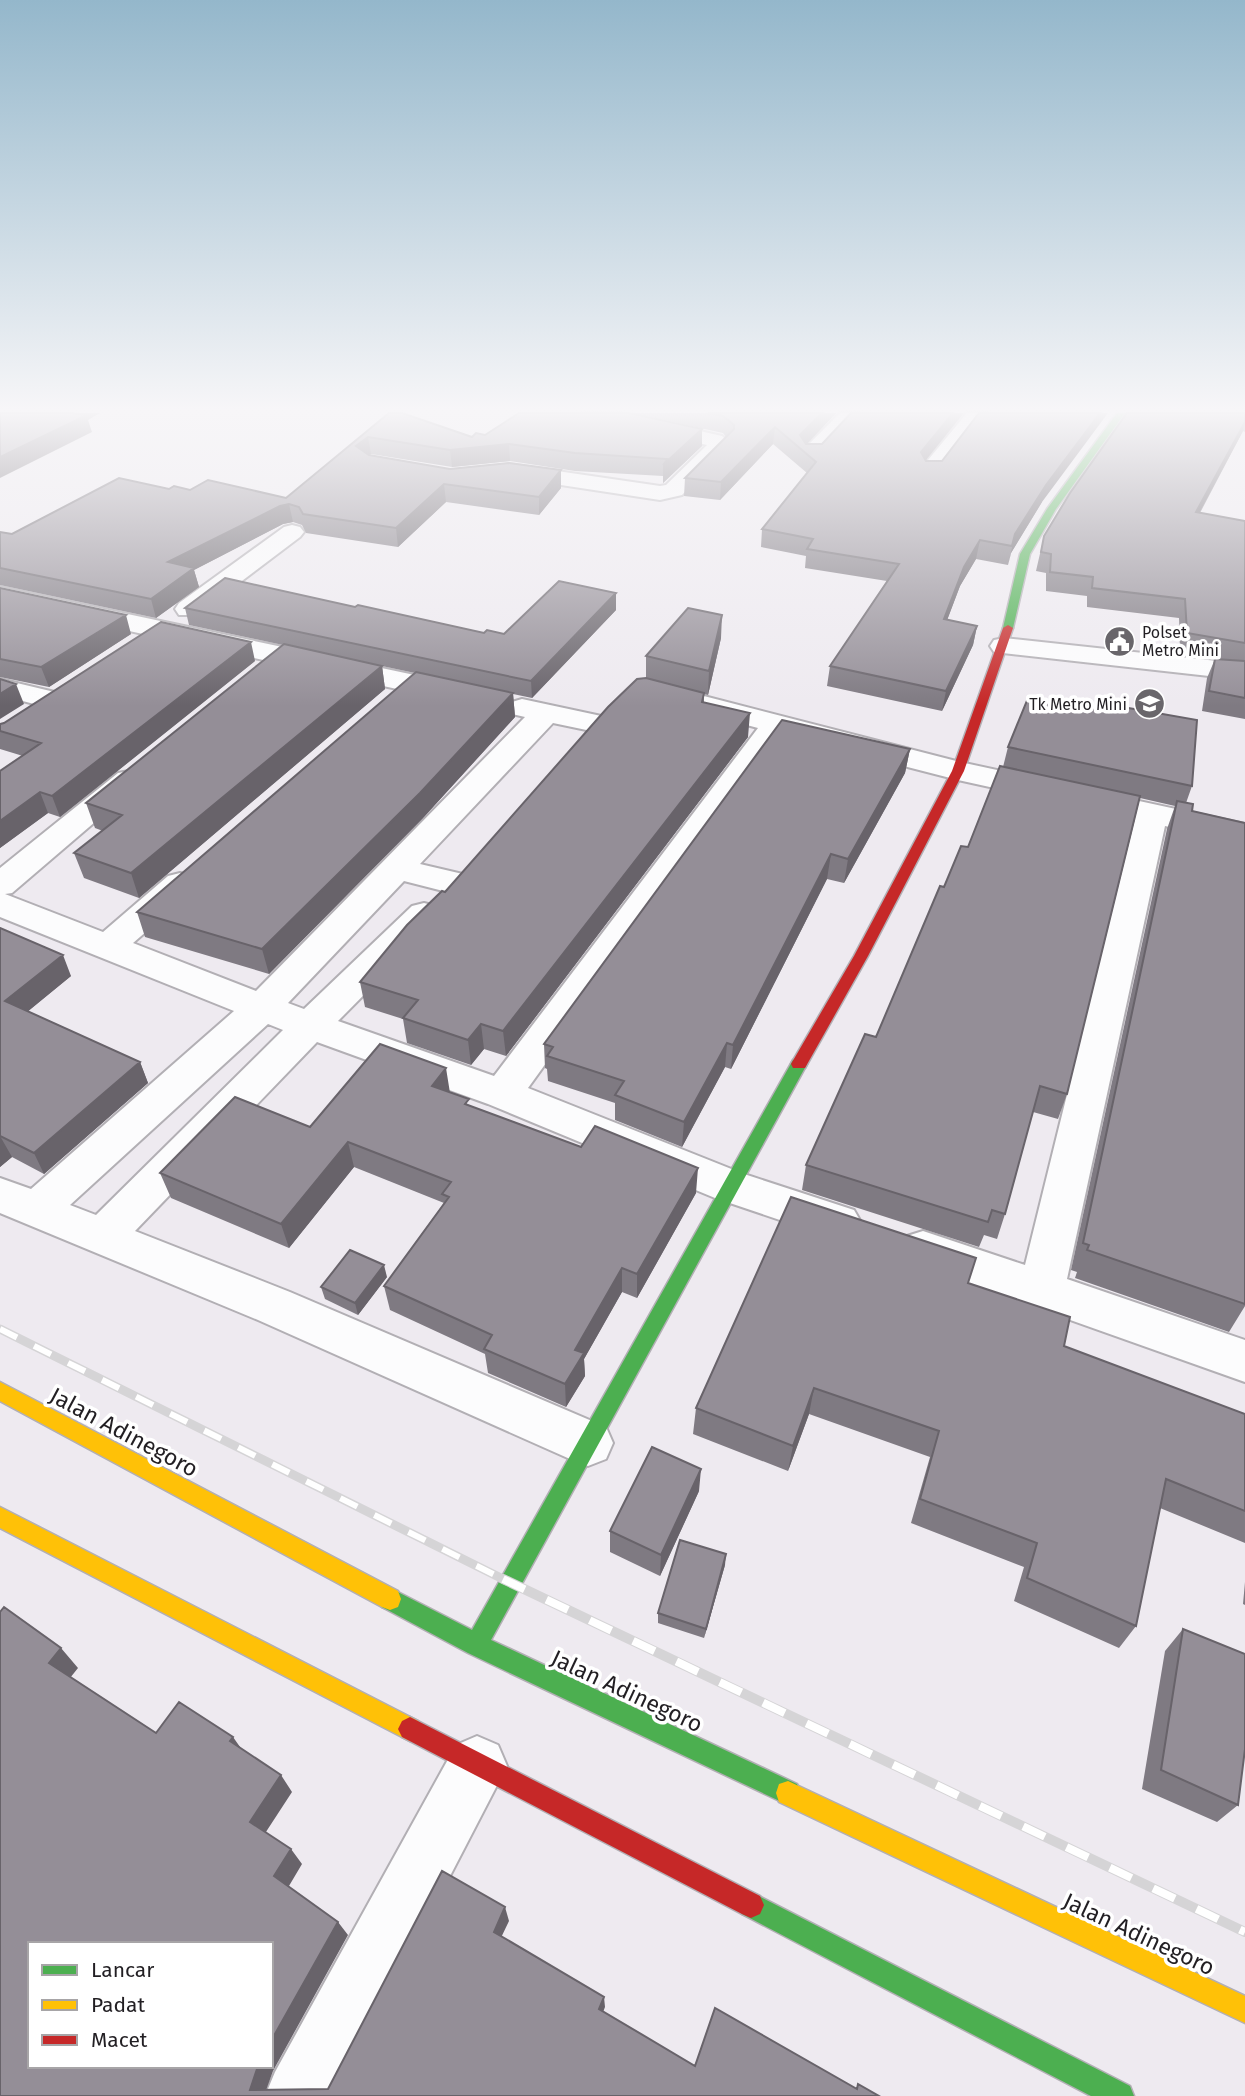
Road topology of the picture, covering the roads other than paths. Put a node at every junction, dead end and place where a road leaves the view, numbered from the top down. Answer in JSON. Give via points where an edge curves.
{"nodes":[{"id":1,"x":1051,"y":511,"type":"edge"},
{"id":2,"x":292,"y":532,"type":"dead end"},
{"id":3,"x":0,"y":595,"type":"edge"},
{"id":4,"x":163,"y":628,"type":"junction"},
{"id":5,"x":1004,"y":646,"type":"junction"},
{"id":6,"x":130,"y":649,"type":"edge"},
{"id":7,"x":284,"y":655,"type":"junction"},
{"id":8,"x":1245,"y":672,"type":"edge"},
{"id":9,"x":253,"y":681,"type":"edge"},
{"id":10,"x":413,"y":683,"type":"junction"},
{"id":11,"x":0,"y":687,"type":"edge"},
{"id":12,"x":672,"y":697,"type":"edge"},
{"id":13,"x":381,"y":710,"type":"edge"},
{"id":14,"x":546,"y":713,"type":"junction"},
{"id":15,"x":21,"y":721,"type":"edge"},
{"id":16,"x":776,"y":724,"type":"junction"},
{"id":17,"x":569,"y":753,"type":"edge"},
{"id":18,"x":147,"y":766,"type":"edge"},
{"id":19,"x":958,"y":771,"type":"junction"},
{"id":20,"x":1153,"y":813,"type":"junction"},
{"id":21,"x":1245,"y":834,"type":"edge"},
{"id":22,"x":202,"y":865,"type":"edge"},
{"id":23,"x":399,"y":869,"type":"junction"},
{"id":24,"x":0,"y":885,"type":"edge"},
{"id":25,"x":0,"y":904,"type":"edge"},
{"id":26,"x":107,"y":947,"type":"junction"},
{"id":27,"x":262,"y":1008,"type":"junction"},
{"id":28,"x":311,"y":1025,"type":"junction"},
{"id":29,"x":502,"y":1094,"type":"junction"},
{"id":30,"x":730,"y":1186,"type":"junction"},
{"id":31,"x":19,"y":1202,"type":"edge"},
{"id":32,"x":102,"y":1237,"type":"junction"},
{"id":33,"x":1042,"y":1289,"type":"junction"},
{"id":34,"x":1245,"y":1361,"type":"edge"},
{"id":35,"x":0,"y":1391,"type":"edge"},
{"id":36,"x":588,"y":1443,"type":"junction"},
{"id":37,"x":0,"y":1517,"type":"edge"},
{"id":38,"x":477,"y":1645,"type":"junction"},
{"id":39,"x":477,"y":1766,"type":"junction"},
{"id":40,"x":1245,"y":2010,"type":"edge"},
{"id":41,"x":299,"y":2096,"type":"edge"},
{"id":42,"x":1119,"y":2096,"type":"edge"}],
"edges":[{"from":1,"to":5,"type":"main road","via":[[1025,554]]},
{"from":2,"to":4,"type":"street"},
{"from":3,"to":4,"type":"street"},
{"from":4,"to":6,"type":"street"},
{"from":4,"to":7,"type":"street"},
{"from":5,"to":8,"type":"street"},
{"from":5,"to":19,"type":"main road"},
{"from":7,"to":9,"type":"street"},
{"from":7,"to":10,"type":"street"},
{"from":10,"to":13,"type":"street"},
{"from":10,"to":14,"type":"street"},
{"from":11,"to":15,"type":"street","via":[[64,692]]},
{"from":12,"to":16,"type":"street"},
{"from":14,"to":17,"type":"street","via":[[604,715]]},
{"from":14,"to":23,"type":"street"},
{"from":16,"to":19,"type":"street"},
{"from":16,"to":29,"type":"street"},
{"from":18,"to":24,"type":"street"},
{"from":19,"to":20,"type":"street"},
{"from":19,"to":30,"type":"main road","via":[[861,956]]},
{"from":20,"to":21,"type":"street"},
{"from":20,"to":33,"type":"street"},
{"from":22,"to":26,"type":"street"},
{"from":23,"to":27,"type":"street"},
{"from":23,"to":28,"type":"street","via":[[464,873]]},
{"from":25,"to":26,"type":"street"},
{"from":26,"to":27,"type":"street"},
{"from":27,"to":28,"type":"street"},
{"from":27,"to":31,"type":"street"},
{"from":28,"to":29,"type":"street"},
{"from":28,"to":32,"type":"street"},
{"from":29,"to":30,"type":"street"},
{"from":30,"to":33,"type":"street"},
{"from":30,"to":36,"type":"main road"},
{"from":31,"to":32,"type":"street"},
{"from":32,"to":36,"type":"street","via":[[274,1306]]},
{"from":33,"to":34,"type":"street"},
{"from":35,"to":38,"type":"main road","name":"Jalan Adinegoro"},
{"from":36,"to":38,"type":"main road"},
{"from":37,"to":39,"type":"main road"},
{"from":38,"to":40,"type":"main road","name":"Jalan Adinegoro"},
{"from":39,"to":41,"type":"street"},
{"from":39,"to":42,"type":"main road"}]}
